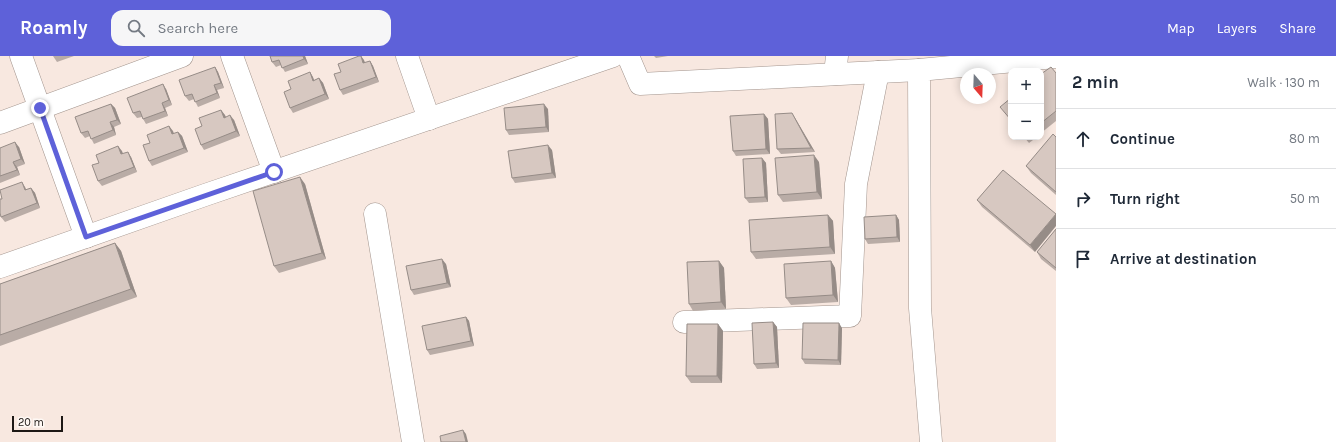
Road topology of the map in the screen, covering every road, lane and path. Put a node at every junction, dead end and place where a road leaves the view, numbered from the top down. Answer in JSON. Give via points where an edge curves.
{"nodes":[{"id":1,"x":21,"y":56,"type":"edge"},
{"id":2,"x":182,"y":56,"type":"edge"},
{"id":3,"x":232,"y":56,"type":"edge"},
{"id":4,"x":407,"y":56,"type":"edge"},
{"id":5,"x":613,"y":56,"type":"edge"},
{"id":6,"x":628,"y":56,"type":"edge"},
{"id":7,"x":1056,"y":57,"type":"edge"},
{"id":8,"x":836,"y":65,"type":"edge"},
{"id":9,"x":919,"y":70,"type":"junction"},
{"id":10,"x":878,"y":72,"type":"junction"},
{"id":11,"x":40,"y":108,"type":"junction"},
{"id":12,"x":429,"y":119,"type":"junction"},
{"id":13,"x":0,"y":123,"type":"edge"},
{"id":14,"x":274,"y":172,"type":"junction"},
{"id":15,"x":375,"y":214,"type":"dead end"},
{"id":16,"x":86,"y":237,"type":"junction"},
{"id":17,"x":0,"y":267,"type":"edge"},
{"id":18,"x":684,"y":322,"type":"dead end"},
{"id":19,"x":412,"y":442,"type":"edge"},
{"id":20,"x":931,"y":442,"type":"edge"}],
"edges":[{"from":1,"to":11,"type":"street"},
{"from":2,"to":11,"type":"street"},
{"from":3,"to":14,"type":"street"},
{"from":4,"to":12,"type":"street"},
{"from":5,"to":12,"type":"street"},
{"from":6,"to":8,"type":"street","via":[[640,84]]},
{"from":7,"to":9,"type":"street"},
{"from":8,"to":10,"type":"street"},
{"from":9,"to":10,"type":"street"},
{"from":9,"to":20,"type":"street","via":[[920,308]]},
{"from":10,"to":18,"type":"street","via":[[856,184],[850,316]]},
{"from":11,"to":13,"type":"street"},
{"from":11,"to":16,"type":"street"},
{"from":12,"to":14,"type":"street"},
{"from":14,"to":16,"type":"street"},
{"from":15,"to":19,"type":"street"},
{"from":16,"to":17,"type":"street"}]}
